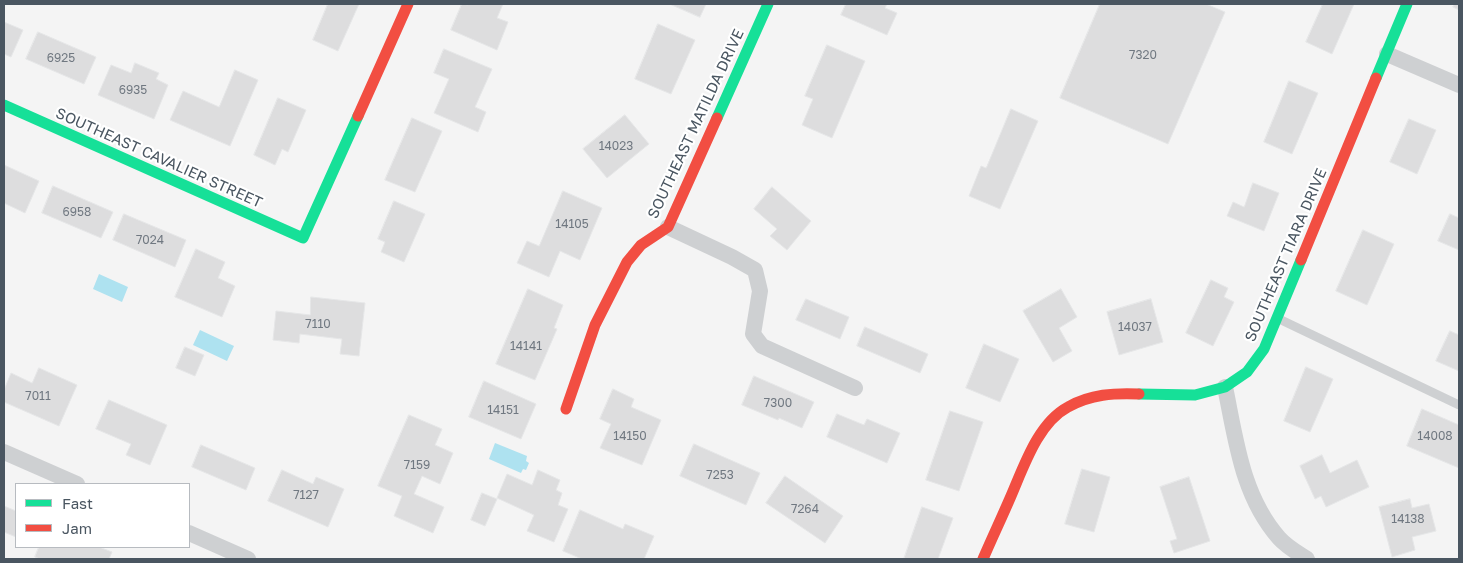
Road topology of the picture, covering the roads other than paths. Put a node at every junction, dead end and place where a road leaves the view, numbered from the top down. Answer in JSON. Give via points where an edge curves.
{"nodes":[{"id":1,"x":408,"y":4,"type":"edge"},
{"id":2,"x":768,"y":4,"type":"edge"},
{"id":3,"x":1407,"y":4,"type":"edge"},
{"id":4,"x":1387,"y":54,"type":"junction"},
{"id":5,"x":1459,"y":85,"type":"edge"},
{"id":6,"x":4,"y":105,"type":"edge"},
{"id":7,"x":668,"y":227,"type":"junction"},
{"id":8,"x":1277,"y":318,"type":"junction"},
{"id":9,"x":1225,"y":387,"type":"junction"},
{"id":10,"x":855,"y":388,"type":"dead end"},
{"id":11,"x":1459,"y":405,"type":"edge"},
{"id":12,"x":566,"y":409,"type":"dead end"},
{"id":13,"x":4,"y":452,"type":"edge"},
{"id":14,"x":75,"y":483,"type":"edge"},
{"id":15,"x":190,"y":533,"type":"edge"},
{"id":16,"x":248,"y":559,"type":"edge"},
{"id":17,"x":983,"y":559,"type":"edge"},
{"id":18,"x":1307,"y":559,"type":"edge"}],
"edges":[{"from":1,"to":6,"type":"street","name":"SOUTHEAST CAVALIER STREET","via":[[303,238]]},
{"from":2,"to":7,"type":"street","name":"SOUTHEAST MATILDA DRIVE"},
{"from":3,"to":4,"type":"street","name":"SOUTHEAST TIARA DRIVE"},
{"from":4,"to":5,"type":"street"},
{"from":4,"to":8,"type":"street","name":"SOUTHEAST TIARA DRIVE"},
{"from":7,"to":10,"type":"street","via":[[754,270],[760,291],[753,334],[762,346]]},
{"from":7,"to":12,"type":"street","name":"SOUTHEAST MATILDA DRIVE","via":[[641,245],[627,262],[595,325]]},
{"from":8,"to":9,"type":"street","name":"SOUTHEAST TIARA DRIVE","via":[[1264,349],[1247,372]]},
{"from":8,"to":11,"type":"lane"},
{"from":9,"to":17,"type":"street","name":"SOUTHEAST TIARA DRIVE","via":[[1195,395],[1097,395],[1067,407],[1044,427],[1032,447]]},
{"from":9,"to":18,"type":"street","via":[[1242,468],[1253,499],[1281,540]]},
{"from":13,"to":14,"type":"street"},
{"from":15,"to":16,"type":"street"}]}
